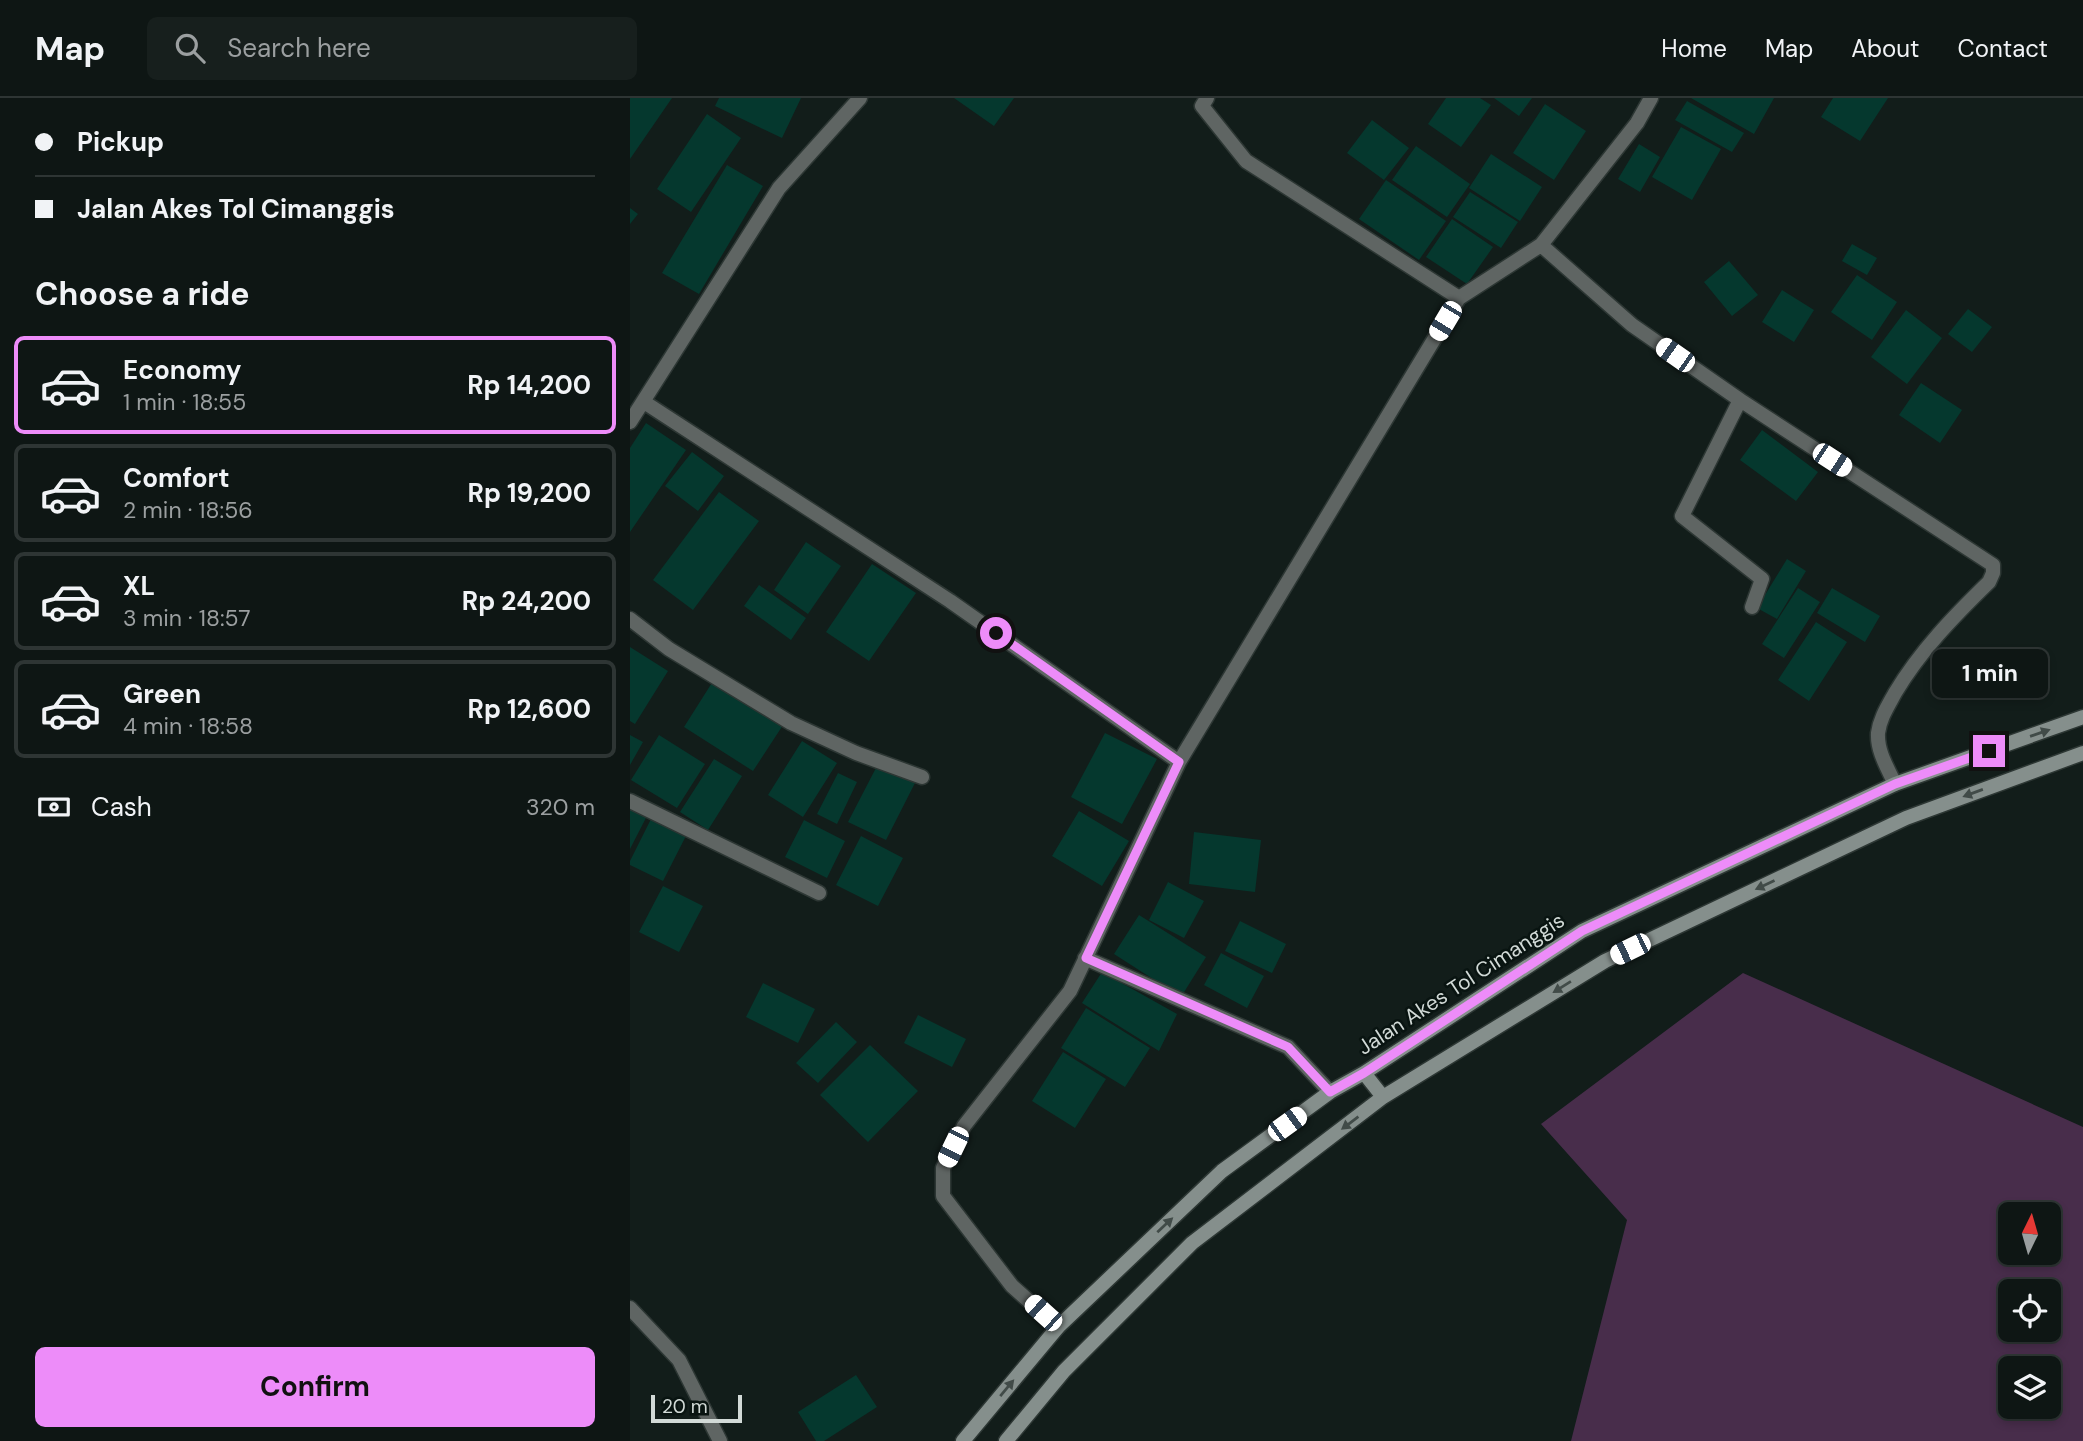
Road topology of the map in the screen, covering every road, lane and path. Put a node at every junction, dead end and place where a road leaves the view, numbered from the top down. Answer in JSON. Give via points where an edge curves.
{"nodes":[{"id":1,"x":860,"y":98,"type":"edge"},
{"id":2,"x":1207,"y":98,"type":"edge"},
{"id":3,"x":1651,"y":98,"type":"edge"},
{"id":4,"x":1541,"y":245,"type":"junction"},
{"id":5,"x":1459,"y":298,"type":"junction"},
{"id":6,"x":1740,"y":400,"type":"junction"},
{"id":7,"x":644,"y":402,"type":"junction"},
{"id":8,"x":630,"y":422,"type":"edge"},
{"id":9,"x":1752,"y":607,"type":"dead end"},
{"id":10,"x":630,"y":619,"type":"edge"},
{"id":11,"x":2083,"y":718,"type":"edge"},
{"id":12,"x":2083,"y":753,"type":"edge"},
{"id":13,"x":1179,"y":762,"type":"junction"},
{"id":14,"x":922,"y":777,"type":"dead end"},
{"id":15,"x":1895,"y":784,"type":"junction"},
{"id":16,"x":630,"y":801,"type":"edge"},
{"id":17,"x":819,"y":893,"type":"dead end"},
{"id":18,"x":1086,"y":958,"type":"junction"},
{"id":19,"x":1364,"y":1073,"type":"junction"},
{"id":20,"x":1330,"y":1092,"type":"junction"},
{"id":21,"x":1383,"y":1097,"type":"junction"},
{"id":22,"x":630,"y":1308,"type":"edge"},
{"id":23,"x":1058,"y":1327,"type":"junction"},
{"id":24,"x":720,"y":1441,"type":"edge"},
{"id":25,"x":964,"y":1441,"type":"edge"},
{"id":26,"x":1006,"y":1441,"type":"edge"}],
"edges":[{"from":1,"to":7,"type":"street","via":[[779,188]]},
{"from":2,"to":5,"type":"street","via":[[1202,106],[1246,161]]},
{"from":3,"to":4,"type":"street","via":[[1637,123]]},
{"from":4,"to":5,"type":"street"},
{"from":4,"to":6,"type":"street","via":[[1632,325]]},
{"from":5,"to":13,"type":"street"},
{"from":6,"to":9,"type":"street","via":[[1682,516],[1762,579]]},
{"from":6,"to":15,"type":"street","via":[[1993,565],[1989,582],[1942,629],[1884,712],[1879,750]]},
{"from":7,"to":8,"type":"street"},
{"from":7,"to":13,"type":"street","via":[[950,601]]},
{"from":10,"to":14,"type":"street","via":[[669,649],[791,723]]},
{"from":15,"to":11,"type":"main road","name":"Jalan Akes Tol Cimanggis","one_way":true},
{"from":12,"to":21,"type":"main road","one_way":true,"via":[[1906,818],[1605,961]]},
{"from":13,"to":18,"type":"street"},
{"from":15,"to":19,"type":"main road","name":"Jalan Akes Tol Cimanggis","via":[[1582,931]]},
{"from":16,"to":17,"type":"street"},
{"from":18,"to":20,"type":"street","via":[[1288,1047]]},
{"from":18,"to":23,"type":"street","via":[[1070,992],[964,1126],[943,1168],[943,1196],[1012,1286]]},
{"from":19,"to":20,"type":"main road","name":"Jalan Akes Tol Cimanggis"},
{"from":19,"to":21,"type":"main road"},
{"from":23,"to":20,"type":"main road","name":"Jalan Akes Tol Cimanggis","one_way":true,"via":[[1222,1171]]},
{"from":21,"to":26,"type":"main road","one_way":true,"via":[[1192,1243],[1065,1371]]},
{"from":22,"to":24,"type":"street","via":[[679,1360]]},
{"from":25,"to":23,"type":"main road","name":"Jalan Akes Tol Cimanggis","one_way":true}]}
